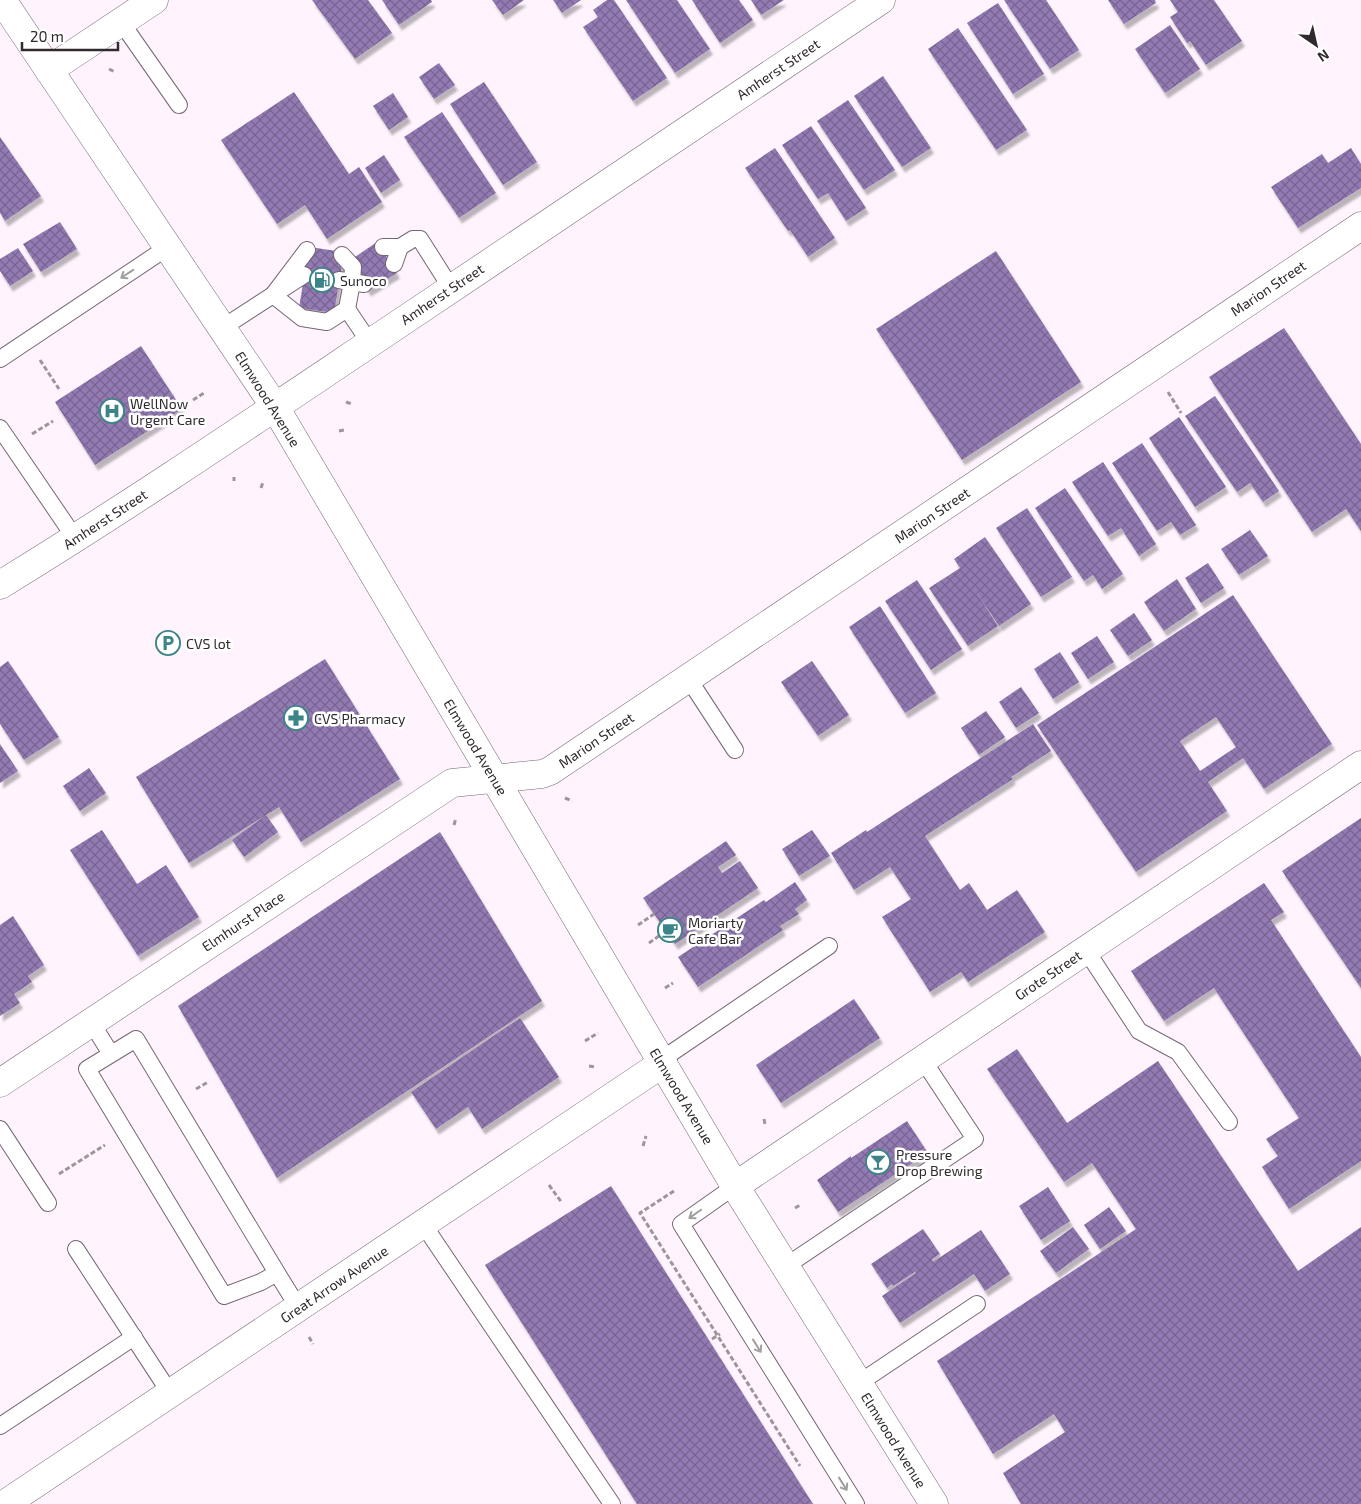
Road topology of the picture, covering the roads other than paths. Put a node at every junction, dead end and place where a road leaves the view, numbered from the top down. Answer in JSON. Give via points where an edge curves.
{"nodes":[{"id":1,"x":154,"y":0,"type":"edge"},
{"id":2,"x":881,"y":0,"type":"edge"},
{"id":3,"x":2,"y":3,"type":"edge"},
{"id":4,"x":121,"y":22,"type":"junction"},
{"id":5,"x":49,"y":70,"type":"junction"},
{"id":6,"x":179,"y":105,"type":"dead end"},
{"id":7,"x":1361,"y":226,"type":"edge"},
{"id":8,"x":168,"y":247,"type":"junction"},
{"id":9,"x":383,"y":247,"type":"dead end"},
{"id":10,"x":400,"y":248,"type":"junction"},
{"id":11,"x":307,"y":250,"type":"dead end"},
{"id":12,"x":342,"y":254,"type":"dead end"},
{"id":13,"x":394,"y":264,"type":"dead end"},
{"id":14,"x":304,"y":275,"type":"dead end"},
{"id":15,"x":451,"y":288,"type":"junction"},
{"id":16,"x":273,"y":295,"type":"junction"},
{"id":17,"x":347,"y":309,"type":"junction"},
{"id":18,"x":222,"y":328,"type":"junction"},
{"id":19,"x":370,"y":343,"type":"junction"},
{"id":20,"x":0,"y":359,"type":"edge"},
{"id":21,"x":275,"y":407,"type":"junction"},
{"id":22,"x":0,"y":428,"type":"edge"},
{"id":23,"x":76,"y":538,"type":"junction"},
{"id":24,"x":0,"y":585,"type":"edge"},
{"id":25,"x":688,"y":678,"type":"junction"},
{"id":26,"x":735,"y":750,"type":"dead end"},
{"id":27,"x":1361,"y":765,"type":"edge"},
{"id":28,"x":494,"y":779,"type":"junction"},
{"id":29,"x":829,"y":946,"type":"dead end"},
{"id":30,"x":1086,"y":950,"type":"junction"},
{"id":31,"x":91,"y":1022,"type":"junction"},
{"id":32,"x":111,"y":1054,"type":"junction"},
{"id":33,"x":923,"y":1060,"type":"junction"},
{"id":34,"x":662,"y":1062,"type":"junction"},
{"id":35,"x":0,"y":1083,"type":"edge"},
{"id":36,"x":1229,"y":1122,"type":"dead end"},
{"id":37,"x":0,"y":1129,"type":"edge"},
{"id":38,"x":735,"y":1186,"type":"junction"},
{"id":39,"x":48,"y":1203,"type":"dead end"},
{"id":40,"x":423,"y":1224,"type":"junction"},
{"id":41,"x":76,"y":1249,"type":"dead end"},
{"id":42,"x":786,"y":1266,"type":"junction"},
{"id":43,"x":278,"y":1272,"type":"junction"},
{"id":44,"x":977,"y":1304,"type":"dead end"},
{"id":45,"x":298,"y":1307,"type":"junction"},
{"id":46,"x":134,"y":1338,"type":"junction"},
{"id":47,"x":859,"y":1383,"type":"junction"},
{"id":48,"x":170,"y":1393,"type":"junction"},
{"id":49,"x":0,"y":1426,"type":"edge"},
{"id":50,"x":5,"y":1504,"type":"edge"},
{"id":51,"x":612,"y":1504,"type":"edge"},
{"id":52,"x":856,"y":1504,"type":"edge"},
{"id":53,"x":934,"y":1504,"type":"edge"}],
"edges":[{"from":1,"to":4,"type":"street"},
{"from":2,"to":15,"type":"street","name":"Amherst Street"},
{"from":3,"to":5,"type":"street","name":"Elmwood Avenue"},
{"from":4,"to":5,"type":"street"},
{"from":4,"to":6,"type":"lane"},
{"from":5,"to":8,"type":"street","name":"Elmwood Avenue"},
{"from":7,"to":25,"type":"street","name":"Marion Street"},
{"from":8,"to":18,"type":"street","name":"Elmwood Avenue"},
{"from":8,"to":20,"type":"lane","one_way":true},
{"from":9,"to":10,"type":"lane"},
{"from":10,"to":13,"type":"lane"},
{"from":10,"to":15,"type":"lane","via":[[413,239],[420,239]]},
{"from":11,"to":16,"type":"lane"},
{"from":12,"to":17,"type":"lane","via":[[353,267]]},
{"from":14,"to":16,"type":"lane"},
{"from":15,"to":19,"type":"street","name":"Amherst Street"},
{"from":16,"to":17,"type":"lane","via":[[302,318],[326,322]]},
{"from":16,"to":18,"type":"lane"},
{"from":17,"to":19,"type":"lane"},
{"from":18,"to":21,"type":"street","name":"Elmwood Avenue"},
{"from":19,"to":21,"type":"street","name":"Amherst Street"},
{"from":21,"to":23,"type":"street","name":"Amherst Street"},
{"from":21,"to":28,"type":"street","name":"Elmwood Avenue"},
{"from":22,"to":23,"type":"lane"},
{"from":23,"to":24,"type":"street","name":"Amherst Street"},
{"from":25,"to":26,"type":"lane"},
{"from":25,"to":28,"type":"street","name":"Marion Street","via":[[550,771]]},
{"from":27,"to":30,"type":"street","name":"Grote Street"},
{"from":28,"to":31,"type":"street","name":"Elmhurst Place","via":[[452,783],[438,791]]},
{"from":28,"to":34,"type":"street","name":"Elmwood Avenue"},
{"from":29,"to":34,"type":"lane"},
{"from":30,"to":33,"type":"street","name":"Grote Street"},
{"from":30,"to":36,"type":"lane","via":[[1139,1031],[1178,1052]]},
{"from":31,"to":32,"type":"lane"},
{"from":31,"to":35,"type":"street","name":"Elmhurst Place"},
{"from":32,"to":43,"type":"lane","via":[[136,1039]]},
{"from":32,"to":43,"type":"lane","via":[[87,1069],[224,1296]]},
{"from":33,"to":38,"type":"street","name":"Grote Street"},
{"from":33,"to":42,"type":"lane","via":[[975,1139]]},
{"from":34,"to":38,"type":"street","name":"Elmwood Avenue"},
{"from":34,"to":40,"type":"street","name":"Great Arrow Avenue"},
{"from":37,"to":39,"type":"lane"},
{"from":38,"to":42,"type":"street","name":"Elmwood Avenue"},
{"from":38,"to":52,"type":"lane","one_way":true,"via":[[681,1224]]},
{"from":40,"to":45,"type":"street","name":"Great Arrow Avenue"},
{"from":40,"to":51,"type":"lane"},
{"from":41,"to":46,"type":"lane"},
{"from":42,"to":47,"type":"street","name":"Elmwood Avenue"},
{"from":43,"to":45,"type":"lane"},
{"from":44,"to":47,"type":"lane"},
{"from":45,"to":48,"type":"street","name":"Great Arrow Avenue"},
{"from":46,"to":48,"type":"lane"},
{"from":46,"to":49,"type":"lane"},
{"from":47,"to":53,"type":"street","name":"Elmwood Avenue"},
{"from":48,"to":50,"type":"street","name":"Great Arrow Avenue"}]}
